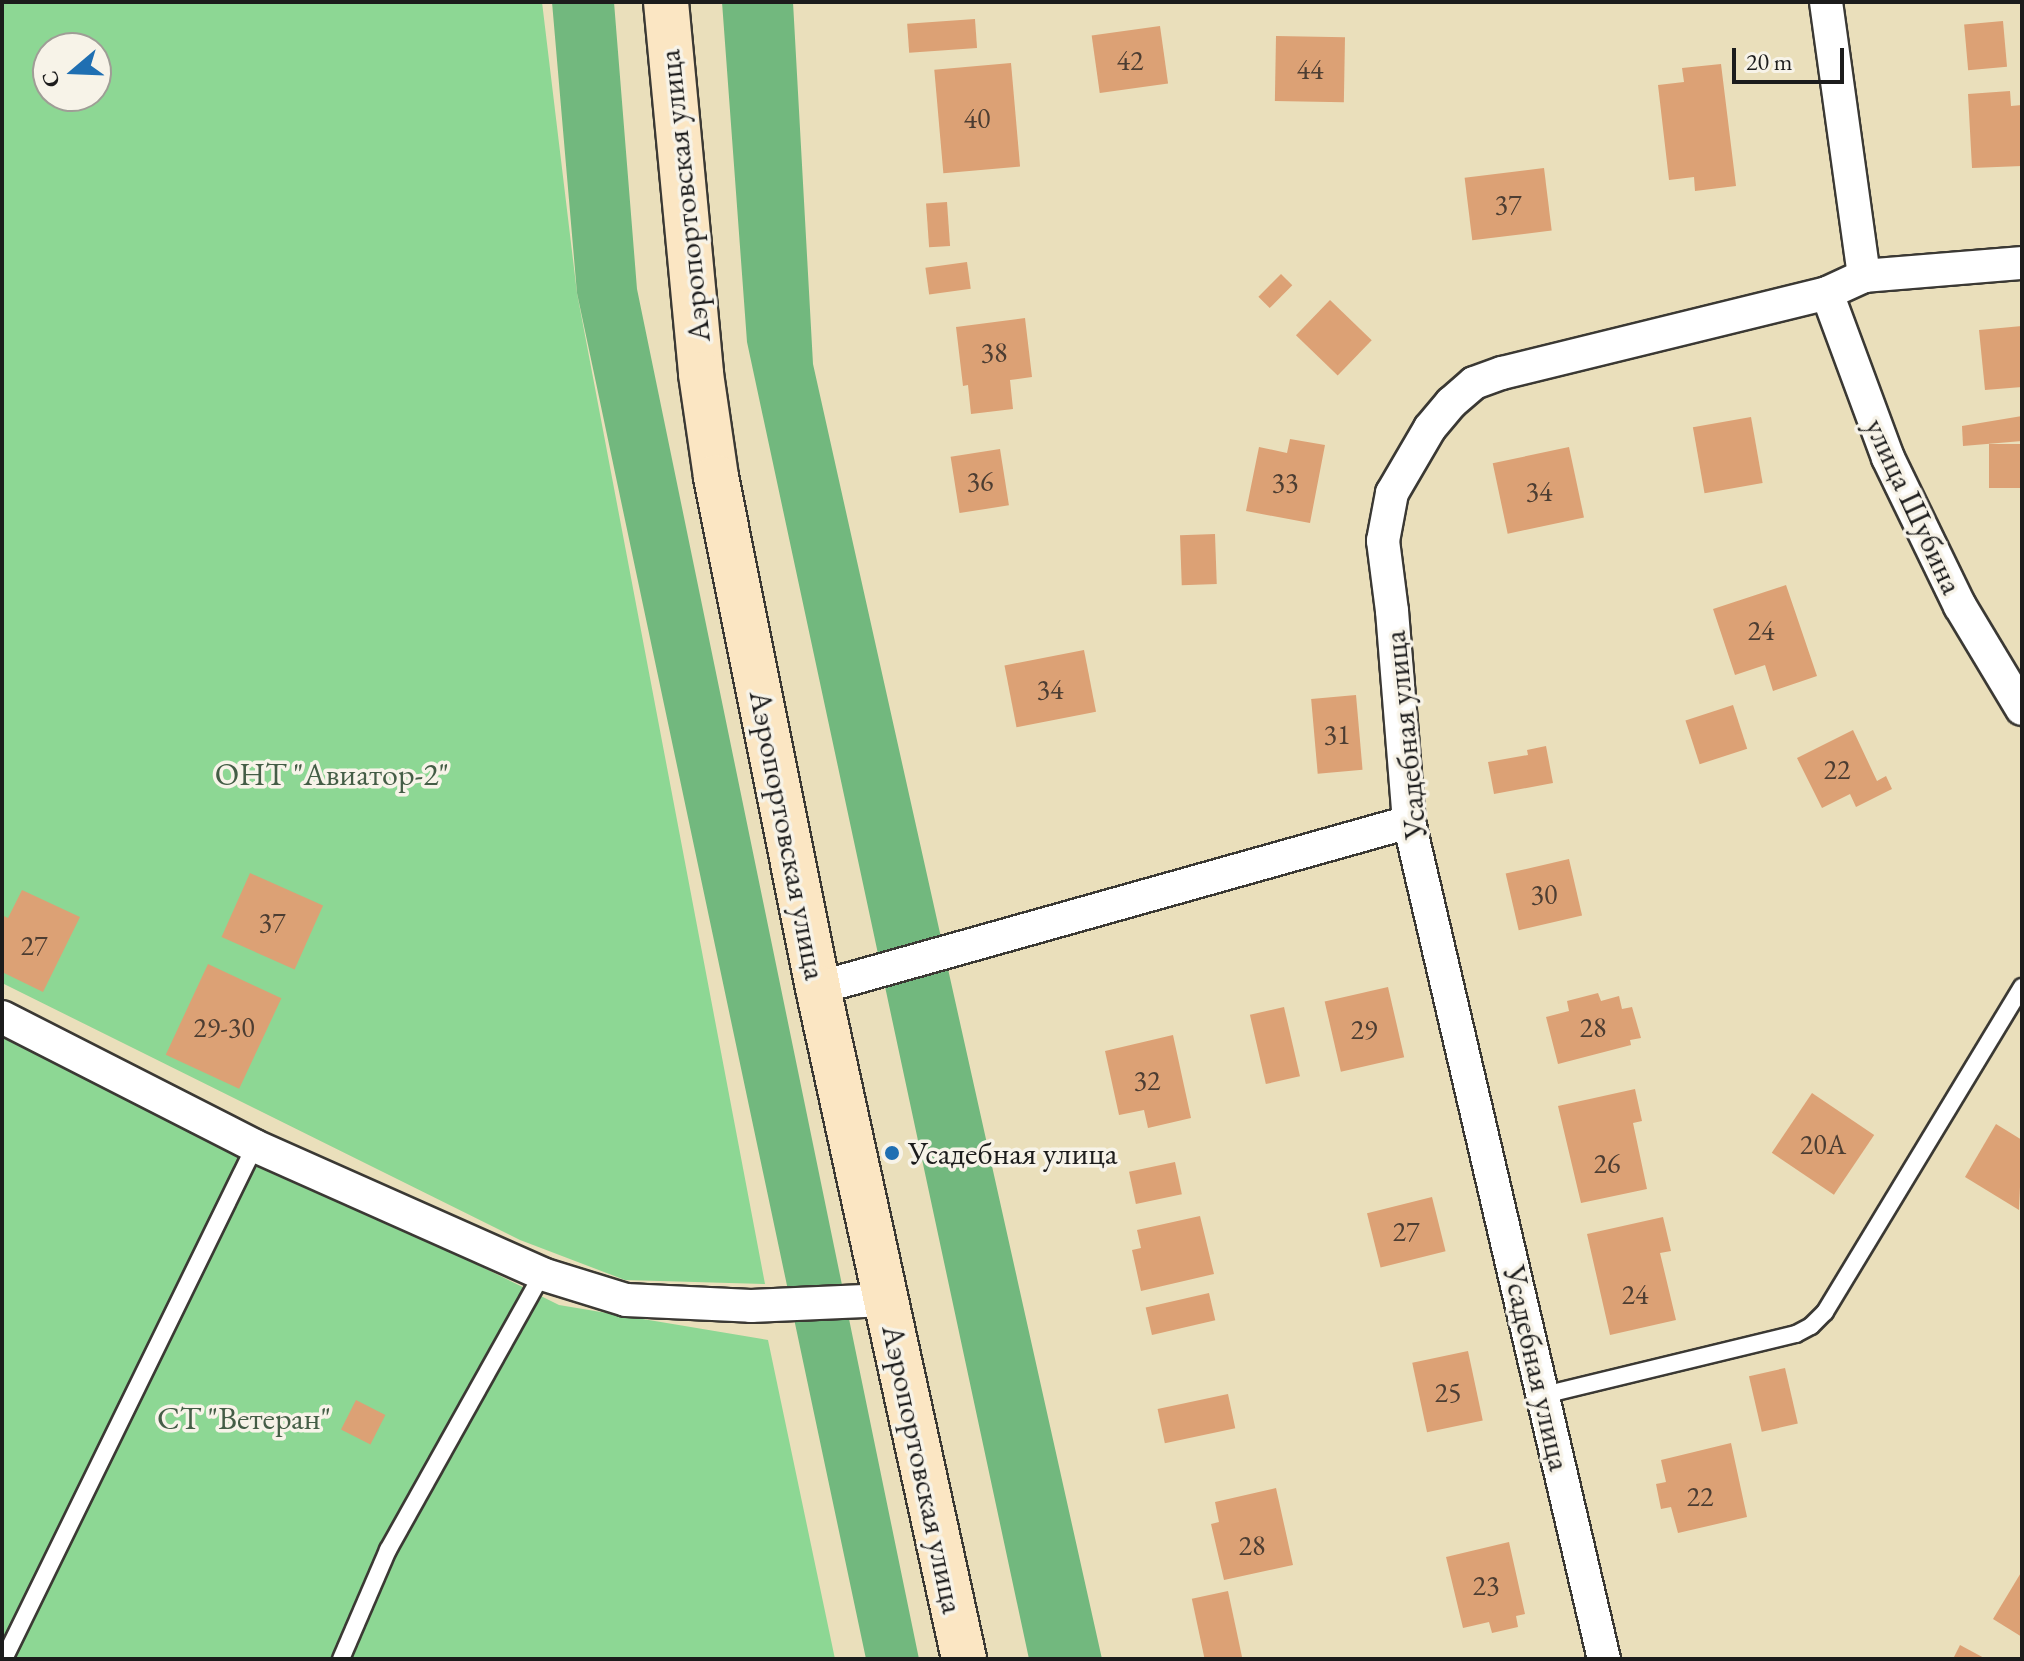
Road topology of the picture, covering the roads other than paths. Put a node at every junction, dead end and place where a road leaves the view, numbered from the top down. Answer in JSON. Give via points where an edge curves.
{"nodes":[{"id":1,"x":666,"y":2,"type":"edge"},
{"id":2,"x":1826,"y":2,"type":"edge"},
{"id":3,"x":2022,"y":263,"type":"edge"},
{"id":4,"x":1864,"y":276,"type":"junction"},
{"id":5,"x":1827,"y":293,"type":"junction"},
{"id":6,"x":2022,"y":709,"type":"edge"},
{"id":7,"x":1409,"y":822,"type":"junction"},
{"id":8,"x":2022,"y":987,"type":"edge"},
{"id":9,"x":818,"y":988,"type":"junction"},
{"id":10,"x":2,"y":1017,"type":"edge"},
{"id":11,"x":255,"y":1146,"type":"junction"},
{"id":12,"x":542,"y":1274,"type":"junction"},
{"id":13,"x":887,"y":1300,"type":"junction"},
{"id":14,"x":1544,"y":1395,"type":"junction"},
{"id":15,"x":4,"y":1659,"type":"edge"},
{"id":16,"x":341,"y":1659,"type":"edge"},
{"id":17,"x":964,"y":1659,"type":"edge"},
{"id":18,"x":1604,"y":1659,"type":"edge"}],
"edges":[{"from":1,"to":9,"type":"street","name":"Аэропортовская улица","via":[[701,374],[716,477]]},
{"from":2,"to":4,"type":"street"},
{"from":3,"to":4,"type":"street","name":"Усадебная улица"},
{"from":4,"to":5,"type":"street","name":"Усадебная улица"},
{"from":5,"to":6,"type":"street","name":"улица Шубина","via":[[1888,458],[1960,606]]},
{"from":5,"to":7,"type":"street","name":"Усадебная улица","via":[[1502,373],[1474,383],[1430,428],[1392,493],[1383,541]]},
{"from":7,"to":9,"type":"street"},
{"from":7,"to":14,"type":"street","name":"Усадебная улица"},
{"from":8,"to":14,"type":"lane","via":[[1825,1312],[1811,1326]]},
{"from":9,"to":13,"type":"street","name":"Аэропортовская улица"},
{"from":10,"to":11,"type":"street"},
{"from":11,"to":12,"type":"street"},
{"from":11,"to":15,"type":"lane"},
{"from":12,"to":13,"type":"street","via":[[626,1300],[751,1306]]},
{"from":12,"to":16,"type":"lane","via":[[388,1550]]},
{"from":13,"to":17,"type":"street","name":"Аэропортовская улица"},
{"from":14,"to":18,"type":"street","name":"Усадебная улица"}]}
